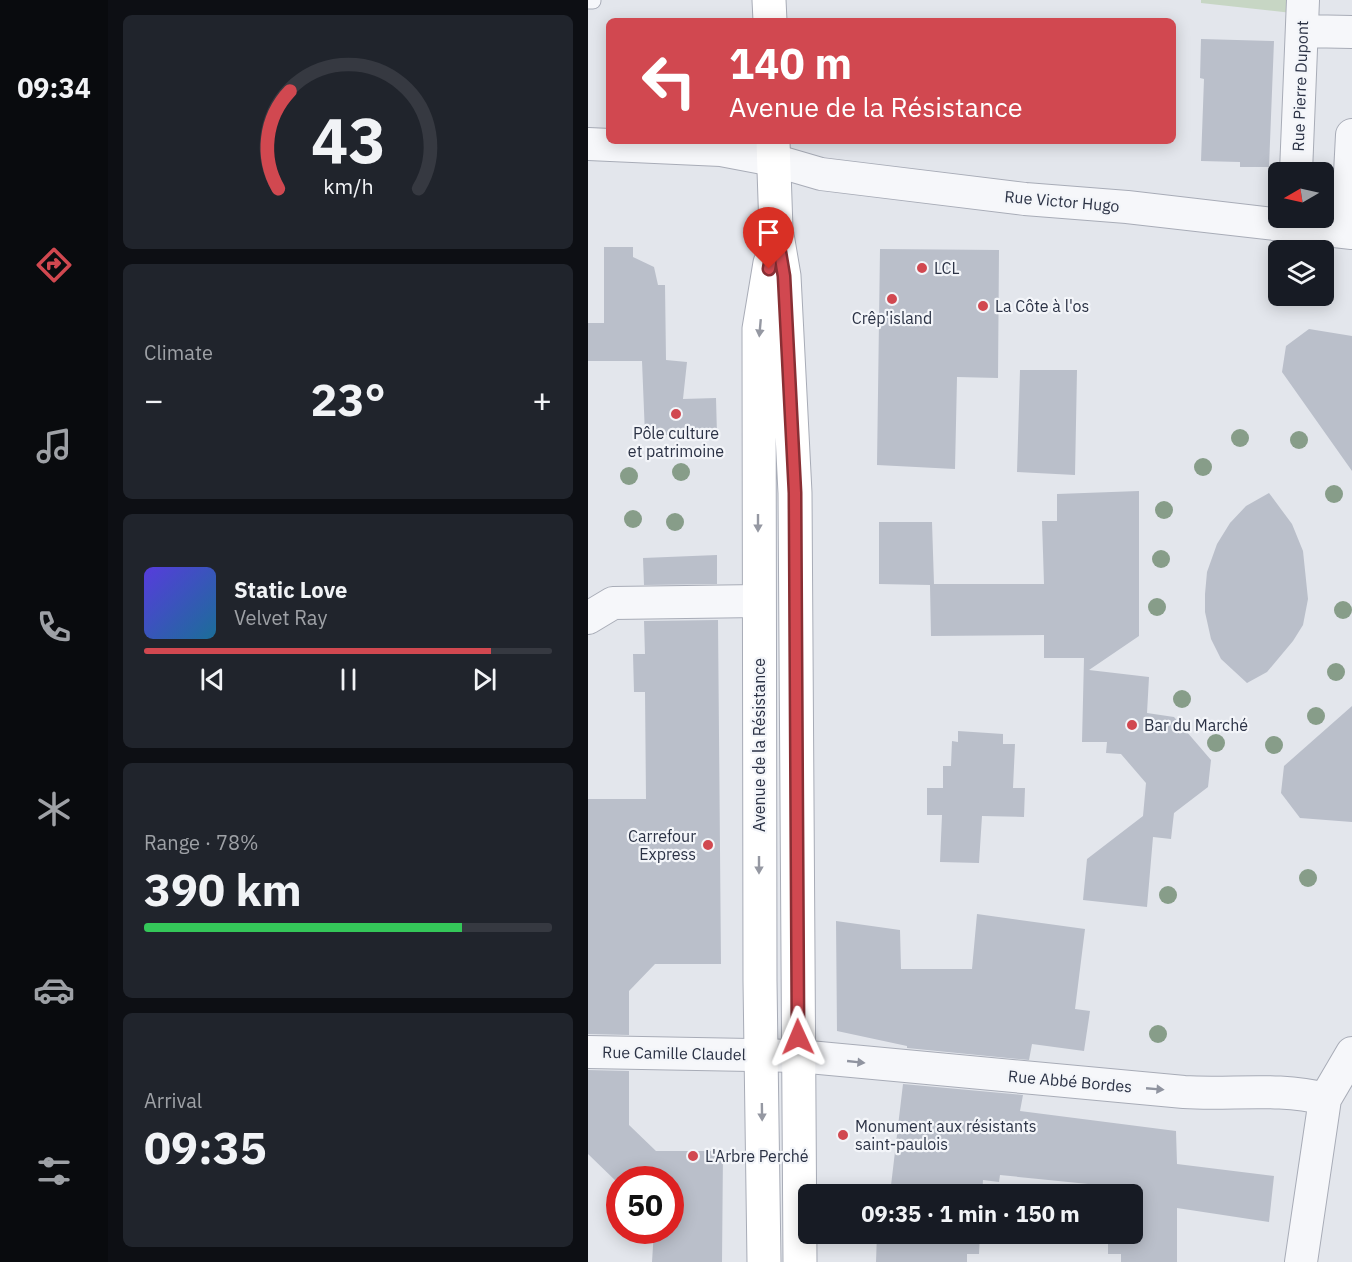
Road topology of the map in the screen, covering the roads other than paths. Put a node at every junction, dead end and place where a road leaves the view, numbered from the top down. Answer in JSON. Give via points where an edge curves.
{"nodes":[{"id":1,"x":769,"y":0,"type":"edge"},
{"id":2,"x":1303,"y":0,"type":"edge"},
{"id":3,"x":588,"y":1,"type":"edge"},
{"id":4,"x":593,"y":1,"type":"edge"},
{"id":5,"x":770,"y":18,"type":"edge"},
{"id":6,"x":1302,"y":32,"type":"junction"},
{"id":7,"x":1352,"y":32,"type":"edge"},
{"id":8,"x":1352,"y":135,"type":"edge"},
{"id":9,"x":588,"y":144,"type":"edge"},
{"id":10,"x":773,"y":150,"type":"edge"},
{"id":11,"x":1296,"y":162,"type":"edge"},
{"id":12,"x":1268,"y":220,"type":"edge"},
{"id":13,"x":1322,"y":228,"type":"edge"},
{"id":14,"x":776,"y":229,"type":"junction"},
{"id":15,"x":1350,"y":233,"type":"edge"},
{"id":16,"x":759,"y":601,"type":"junction"},
{"id":17,"x":588,"y":618,"type":"edge"},
{"id":18,"x":588,"y":1052,"type":"edge"},
{"id":19,"x":1352,"y":1053,"type":"edge"},
{"id":20,"x":761,"y":1054,"type":"junction"},
{"id":21,"x":798,"y":1056,"type":"junction"},
{"id":22,"x":1325,"y":1099,"type":"junction"},
{"id":23,"x":764,"y":1262,"type":"edge"},
{"id":24,"x":800,"y":1262,"type":"edge"},
{"id":25,"x":1302,"y":1262,"type":"edge"}],
"edges":[{"from":1,"to":5,"type":"main road"},
{"from":2,"to":6,"type":"street","name":"Rue Pierre Dupont"},
{"from":3,"to":4,"type":"lane"},
{"from":6,"to":7,"type":"street"},
{"from":6,"to":11,"type":"street","name":"Rue Pierre Dupont"},
{"from":8,"to":15,"type":"street"},
{"from":9,"to":10,"type":"street","name":"Rue Victor Hugo"},
{"from":10,"to":12,"type":"street","name":"Rue Victor Hugo","via":[[821,174]]},
{"from":10,"to":14,"type":"main road","name":"Avenue de la Résistance"},
{"from":13,"to":15,"type":"street","name":"Rue Victor Hugo"},
{"from":14,"to":16,"type":"main road","name":"Avenue de la Résistance","one_way":true,"via":[[759,329]]},
{"from":14,"to":21,"type":"main road","name":"Avenue de la Résistance","via":[[784,276],[795,493]]},
{"from":16,"to":17,"type":"street","via":[[613,603]]},
{"from":16,"to":20,"type":"main road","name":"Avenue de la Résistance","one_way":true},
{"from":18,"to":20,"type":"street","name":"Rue Camille Claudel"},
{"from":19,"to":22,"type":"street"},
{"from":20,"to":21,"type":"street","name":"Rue Abbé Bordes"},
{"from":20,"to":23,"type":"main road","name":"Avenue de la Résistance","one_way":true},
{"from":21,"to":22,"type":"street","name":"Rue Abbé Bordes","one_way":true,"via":[[1204,1093],[1271,1090]]},
{"from":21,"to":24,"type":"main road","name":"Avenue de la Résistance"},
{"from":22,"to":25,"type":"street"}]}
